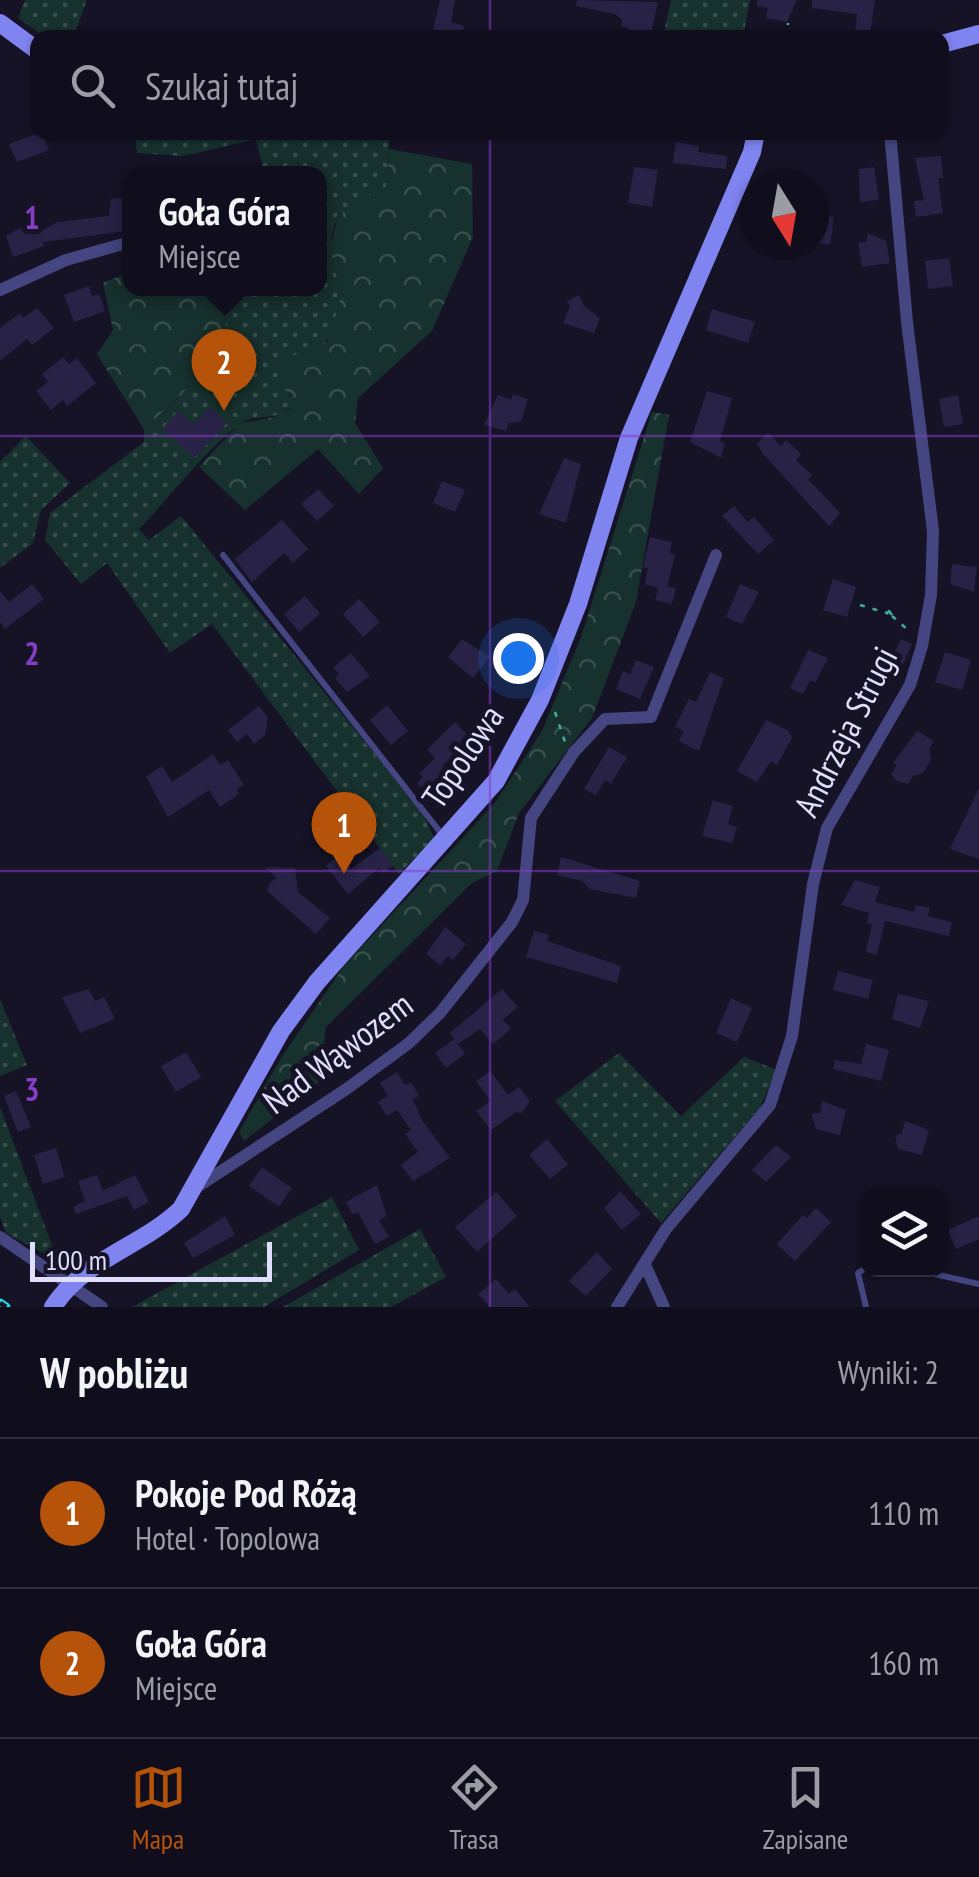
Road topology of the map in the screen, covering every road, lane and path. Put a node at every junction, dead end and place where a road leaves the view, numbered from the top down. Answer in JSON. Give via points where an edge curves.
{"nodes":[{"id":1,"x":788,"y":23,"type":"dead end"},
{"id":2,"x":0,"y":24,"type":"edge"},
{"id":3,"x":787,"y":30,"type":"edge"},
{"id":4,"x":979,"y":34,"type":"edge"},
{"id":5,"x":949,"y":42,"type":"edge"},
{"id":6,"x":30,"y":45,"type":"edge"},
{"id":7,"x":754,"y":140,"type":"edge"},
{"id":8,"x":891,"y":140,"type":"edge"},
{"id":9,"x":122,"y":244,"type":"edge"},
{"id":10,"x":0,"y":290,"type":"edge"},
{"id":11,"x":222,"y":555,"type":"dead end"},
{"id":12,"x":716,"y":555,"type":"dead end"},
{"id":13,"x":860,"y":605,"type":"dead end"},
{"id":14,"x":908,"y":630,"type":"dead end"},
{"id":15,"x":551,"y":700,"type":"dead end"},
{"id":16,"x":563,"y":738,"type":"dead end"},
{"id":17,"x":446,"y":840,"type":"junction"},
{"id":18,"x":197,"y":1187,"type":"junction"},
{"id":19,"x":0,"y":1237,"type":"edge"},
{"id":20,"x":646,"y":1267,"type":"junction"},
{"id":21,"x":859,"y":1277,"type":"edge"},
{"id":22,"x":948,"y":1277,"type":"edge"},
{"id":23,"x":70,"y":1284,"type":"junction"},
{"id":24,"x":979,"y":1284,"type":"edge"},
{"id":25,"x":53,"y":1307,"type":"edge"},
{"id":26,"x":102,"y":1307,"type":"edge"},
{"id":27,"x":616,"y":1307,"type":"edge"},
{"id":28,"x":664,"y":1307,"type":"edge"},
{"id":29,"x":866,"y":1307,"type":"edge"}],
"edges":[{"from":1,"to":3,"type":"path"},
{"from":2,"to":6,"type":"street"},
{"from":4,"to":5,"type":"street"},
{"from":7,"to":17,"type":"street","name":"Topolowa","via":[[629,438],[554,669],[496,781]]},
{"from":8,"to":20,"type":"street","name":"Andrzeja Strugi","via":[[933,531],[922,646],[910,685],[823,841],[782,1078],[770,1105],[677,1215]]},
{"from":9,"to":10,"type":"street"},
{"from":11,"to":17,"type":"lane"},
{"from":12,"to":18,"type":"street","name":"Nad Wąwozem","via":[[651,717],[605,719],[548,786],[530,818],[523,900],[454,996],[409,1043]]},
{"from":13,"to":14,"type":"path"},
{"from":15,"to":16,"type":"path"},
{"from":17,"to":18,"type":"street","name":"Topolowa","via":[[293,1014]]},
{"from":18,"to":23,"type":"street","name":"Topolowa","via":[[164,1226]]},
{"from":19,"to":23,"type":"street"},
{"from":20,"to":27,"type":"street","name":"Andrzeja Strugi"},
{"from":20,"to":28,"type":"street"},
{"from":21,"to":29,"type":"lane"},
{"from":22,"to":24,"type":"lane"},
{"from":23,"to":25,"type":"street","name":"Topolowa"},
{"from":23,"to":26,"type":"street"}]}
